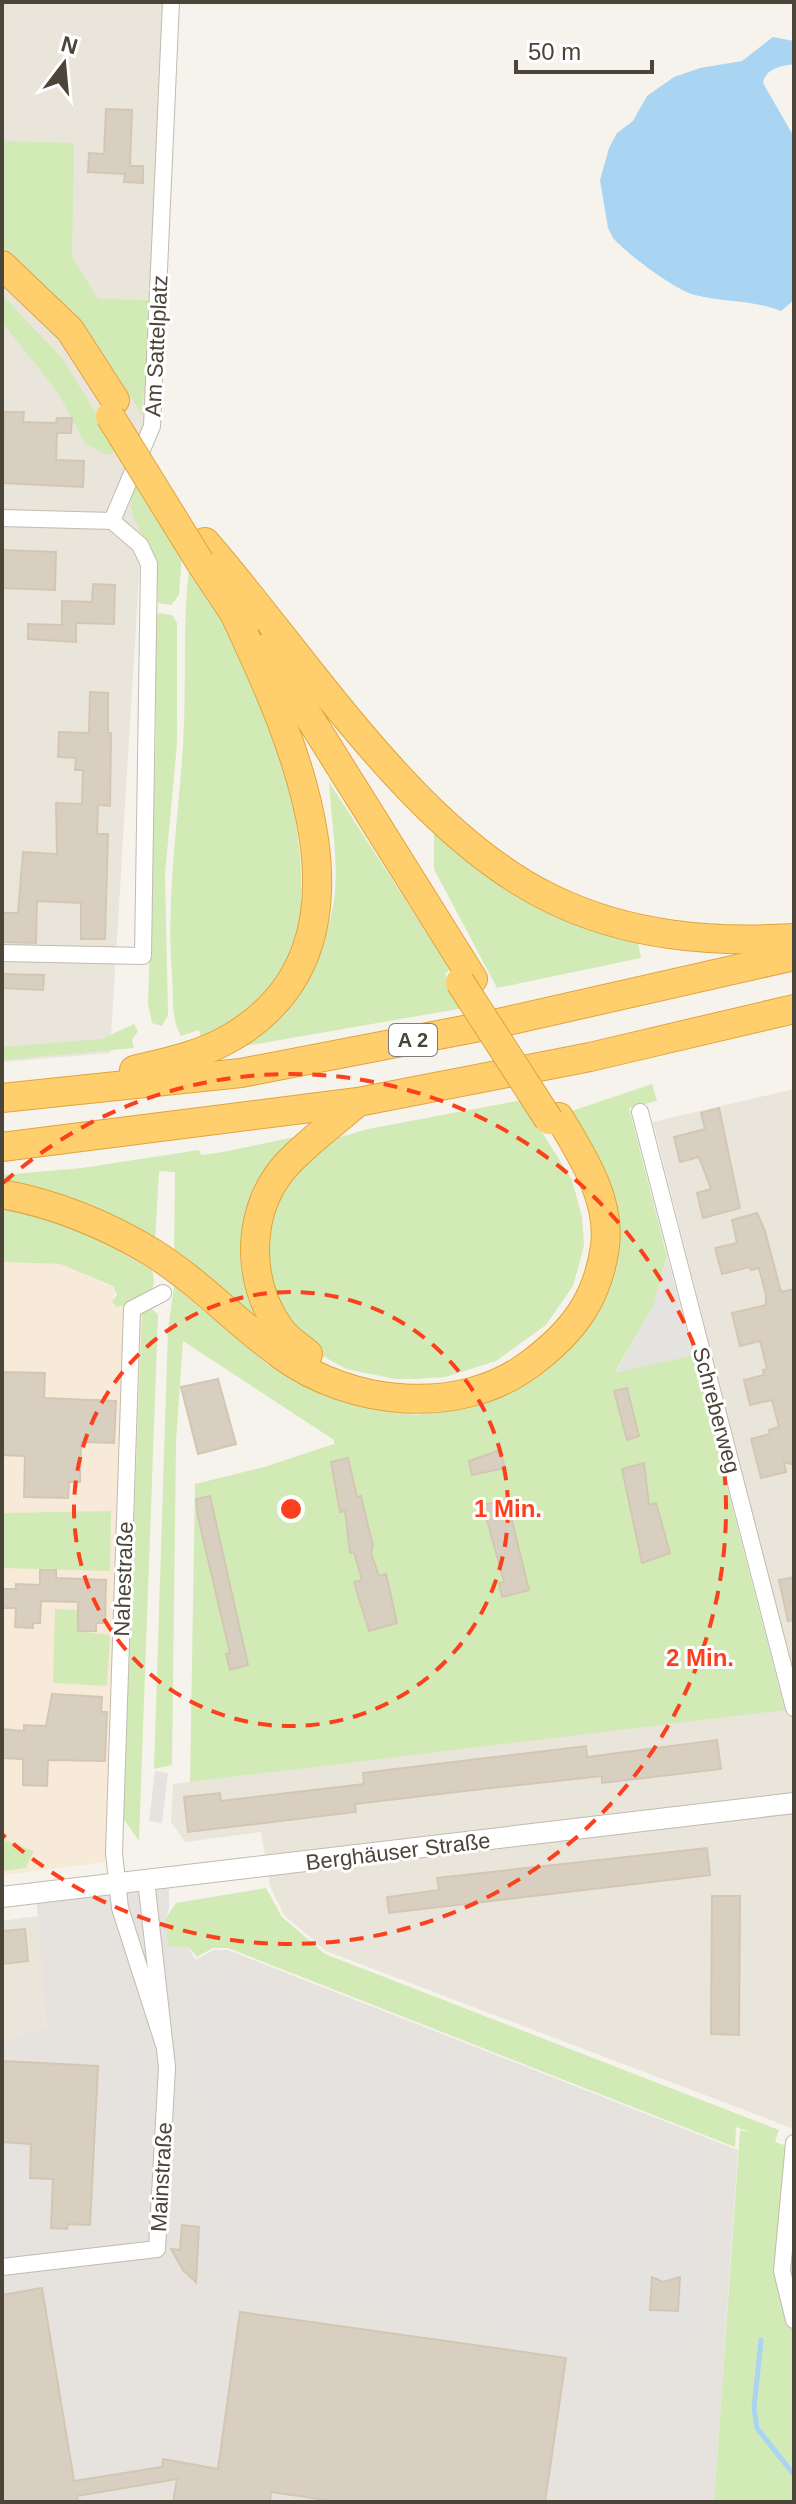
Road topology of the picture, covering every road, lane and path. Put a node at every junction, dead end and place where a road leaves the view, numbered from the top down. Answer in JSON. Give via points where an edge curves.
{"nodes":[{"id":1,"x":171,"y":2,"type":"edge"},
{"id":2,"x":2,"y":265,"type":"edge"},
{"id":3,"x":2,"y":285,"type":"edge"},
{"id":4,"x":112,"y":408,"type":"junction"},
{"id":5,"x":2,"y":518,"type":"edge"},
{"id":6,"x":112,"y":521,"type":"junction"},
{"id":7,"x":202,"y":552,"type":"junction"},
{"id":8,"x":235,"y":615,"type":"junction"},
{"id":9,"x":794,"y":938,"type":"edge"},
{"id":10,"x":2,"y":953,"type":"edge"},
{"id":11,"x":794,"y":956,"type":"edge"},
{"id":12,"x":467,"y":981,"type":"junction"},
{"id":13,"x":794,"y":1009,"type":"edge"},
{"id":14,"x":15,"y":1097,"type":"edge"},
{"id":15,"x":358,"y":1102,"type":"junction"},
{"id":16,"x":640,"y":1112,"type":"dead end"},
{"id":17,"x":554,"y":1118,"type":"junction"},
{"id":18,"x":2,"y":1147,"type":"edge"},
{"id":19,"x":2,"y":1194,"type":"edge"},
{"id":20,"x":164,"y":1272,"type":"junction"},
{"id":21,"x":794,"y":1708,"type":"edge"},
{"id":22,"x":794,"y":1803,"type":"edge"},
{"id":23,"x":146,"y":1880,"type":"junction"},
{"id":24,"x":118,"y":1884,"type":"junction"},
{"id":25,"x":2,"y":1897,"type":"edge"},
{"id":26,"x":164,"y":2045,"type":"junction"},
{"id":27,"x":794,"y":2143,"type":"edge"},
{"id":28,"x":2,"y":2267,"type":"edge"},
{"id":29,"x":794,"y":2320,"type":"edge"}],
"edges":[{"from":1,"to":6,"type":"street","name":"Am Sattelplatz","via":[[152,426]]},
{"from":2,"to":4,"type":"highway","via":[[70,330]]},
{"from":3,"to":4,"type":"highway"},
{"from":4,"to":7,"type":"highway"},
{"from":5,"to":6,"type":"street"},
{"from":6,"to":10,"type":"street","via":[[140,545],[149,564],[143,956]]},
{"from":7,"to":8,"type":"highway"},
{"from":7,"to":9,"type":"highway","via":[[445,824],[497,865],[550,899],[641,929],[743,942]]},
{"from":7,"to":12,"type":"highway","via":[[231,591]]},
{"from":8,"to":12,"type":"highway"},
{"from":8,"to":14,"type":"highway","via":[[280,716],[313,828],[317,902],[303,961],[275,1002],[230,1039],[186,1057]]},
{"from":11,"to":14,"type":"highway","number":"A 2","via":[[490,1025],[241,1073]]},
{"from":12,"to":17,"type":"highway"},
{"from":13,"to":15,"type":"highway","number":"A 2","via":[[590,1057]]},
{"from":15,"to":17,"type":"highway","via":[[287,1164],[270,1188],[259,1214],[255,1274],[281,1331],[307,1353],[372,1382],[415,1387],[449,1385],[500,1368],[549,1333],[575,1300],[589,1259],[591,1222],[585,1187]]},
{"from":15,"to":18,"type":"highway","number":"A 2"},
{"from":16,"to":21,"type":"street","name":"Schreberweg"},
{"from":17,"to":20,"type":"highway","via":[[589,1169],[600,1198],[606,1239],[601,1273],[576,1324],[555,1345],[521,1371],[485,1387],[435,1399],[396,1398],[343,1386],[282,1356]]},
{"from":19,"to":20,"type":"highway","via":[[77,1216]]},
{"from":20,"to":24,"type":"street","name":"Nahestraße","via":[[132,1309],[114,1853]]},
{"from":22,"to":23,"type":"street","name":"Berghäuser Straße"},
{"from":23,"to":24,"type":"street","name":"Berghäuser Straße"},
{"from":23,"to":26,"type":"street","name":"Mainstraße"},
{"from":24,"to":25,"type":"street","name":"Berghäuser Straße"},
{"from":24,"to":26,"type":"street","name":"Mainstraße","via":[[120,1908]]},
{"from":26,"to":28,"type":"street","name":"Mainstraße","via":[[157,2249]]},
{"from":27,"to":29,"type":"street","via":[[782,2271]]}]}
